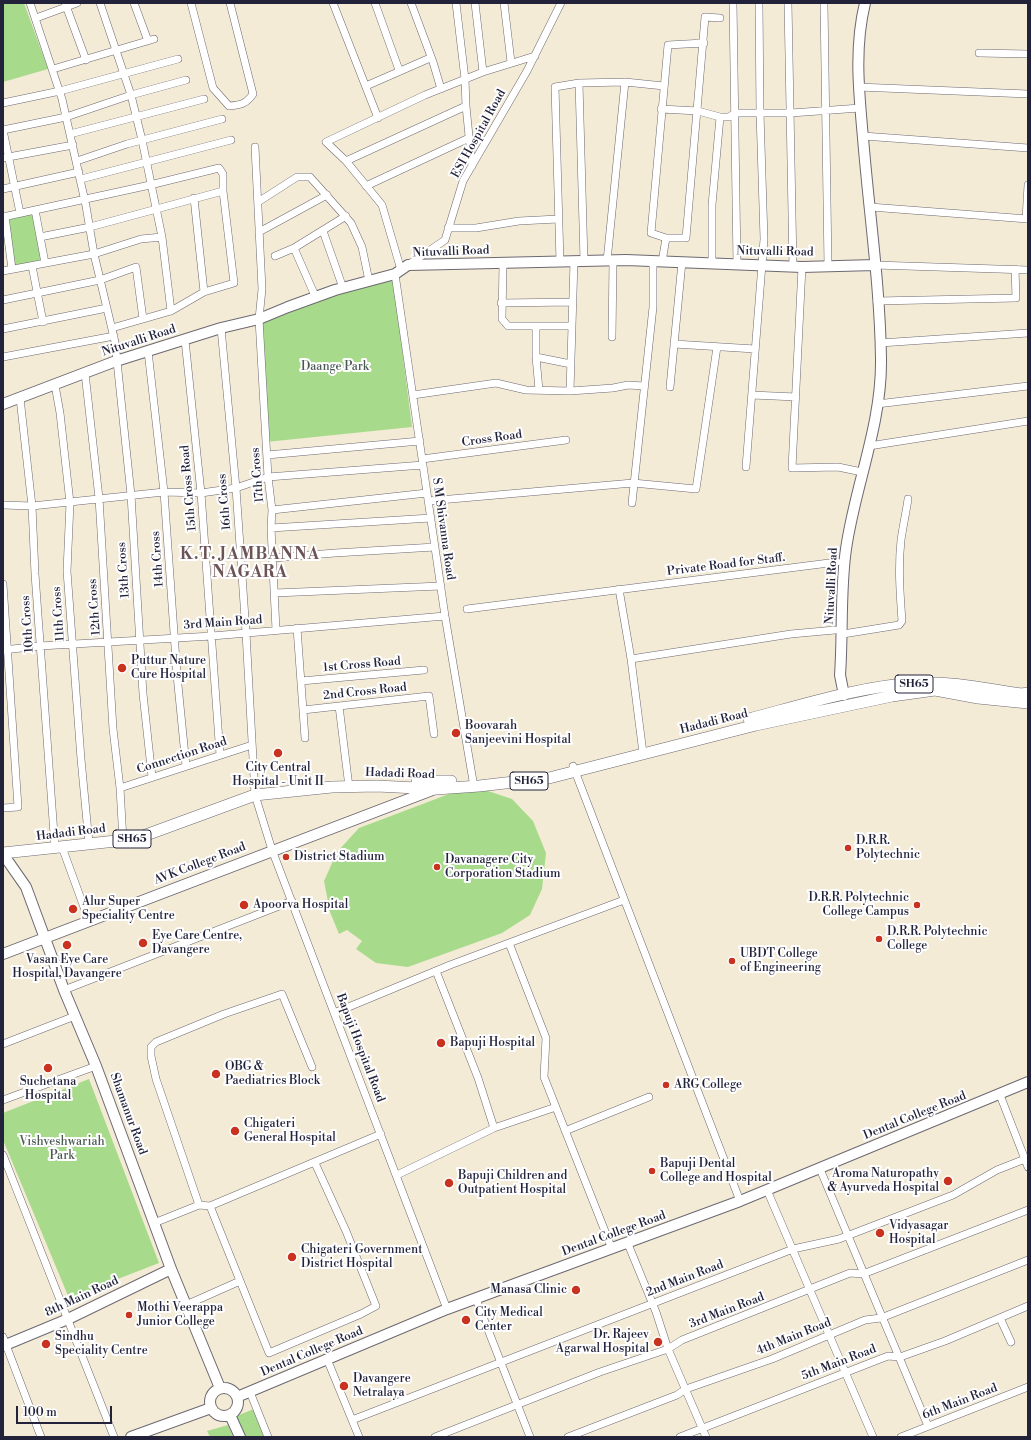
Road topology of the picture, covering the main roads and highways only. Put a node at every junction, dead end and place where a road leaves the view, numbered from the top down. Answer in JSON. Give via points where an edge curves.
{"nodes":[{"id":1,"x":1028,"y":693,"type":"edge"},
{"id":2,"x":1028,"y":703,"type":"edge"},
{"id":3,"x":799,"y":710,"type":"junction"},
{"id":4,"x":474,"y":783,"type":"junction"},
{"id":5,"x":410,"y":784,"type":"junction"},
{"id":6,"x":3,"y":853,"type":"edge"}],
"edges":[{"from":1,"to":3,"type":"main road","number":"SH65","via":[[916,683],[844,695]]},
{"from":2,"to":3,"type":"main road","via":[[935,690]]},
{"from":3,"to":4,"type":"main road","name":"Hadadi Road","number":"SH65","via":[[522,782]]},
{"from":4,"to":5,"type":"main road"},
{"from":4,"to":5,"type":"main road","name":"Hadadi Road","number":"SH65","via":[[436,789]]},
{"from":5,"to":6,"type":"main road","name":"Hadadi Road","number":"SH65","via":[[348,784],[255,795],[135,839]]}]}
